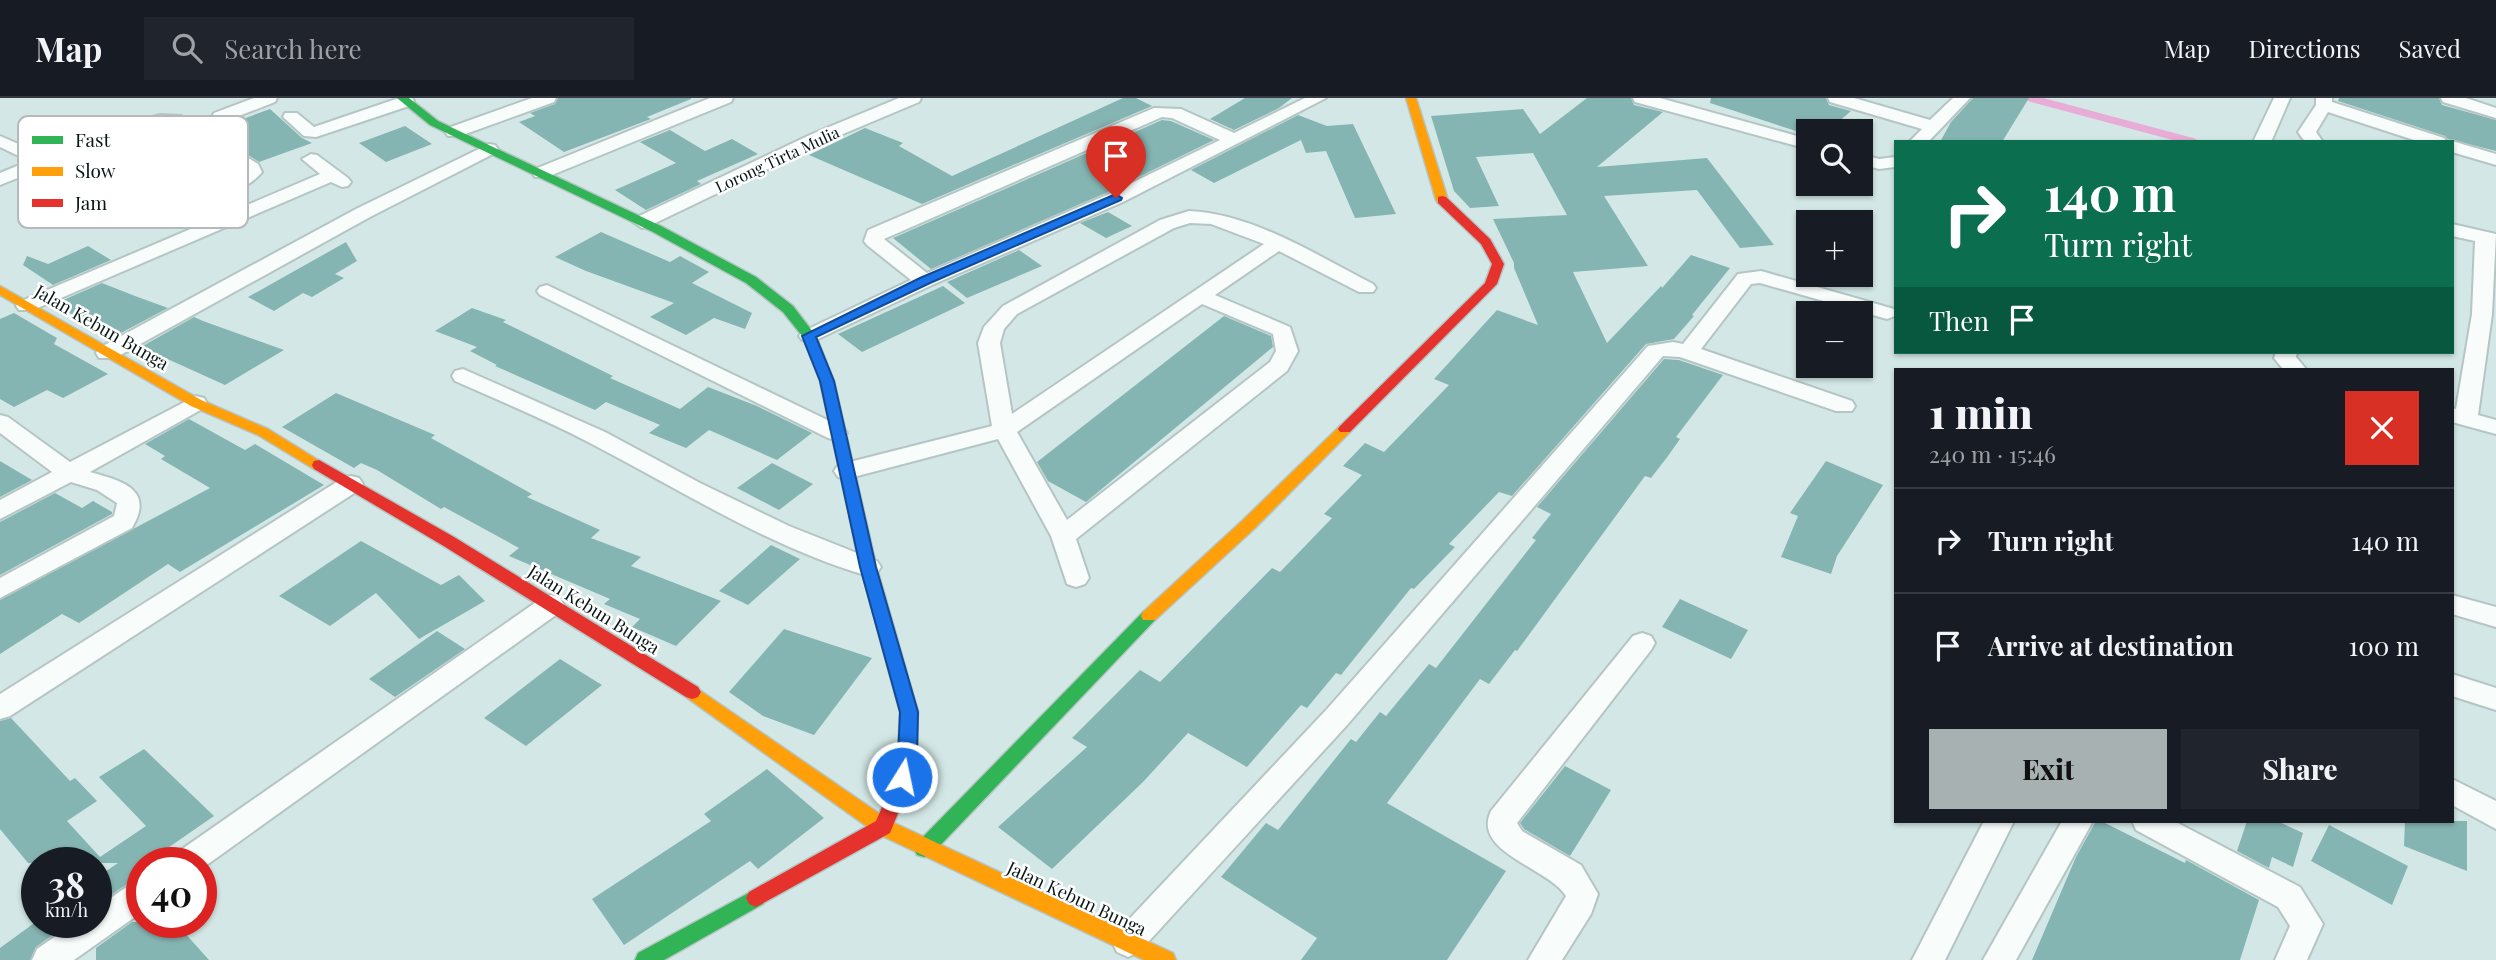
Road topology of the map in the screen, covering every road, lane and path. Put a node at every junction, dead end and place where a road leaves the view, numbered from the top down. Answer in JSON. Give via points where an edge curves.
{"nodes":[{"id":1,"x":269,"y":98,"type":"edge"},
{"id":2,"x":548,"y":98,"type":"edge"},
{"id":3,"x":725,"y":98,"type":"edge"},
{"id":4,"x":913,"y":98,"type":"edge"},
{"id":5,"x":1318,"y":98,"type":"edge"},
{"id":6,"x":1411,"y":98,"type":"edge"},
{"id":7,"x":1641,"y":98,"type":"edge"},
{"id":8,"x":1836,"y":98,"type":"edge"},
{"id":9,"x":1962,"y":98,"type":"edge"},
{"id":10,"x":2282,"y":98,"type":"edge"},
{"id":11,"x":2449,"y":98,"type":"edge"},
{"id":12,"x":404,"y":99,"type":"edge"},
{"id":13,"x":2324,"y":102,"type":"edge"},
{"id":14,"x":2496,"y":113,"type":"edge"},
{"id":15,"x":223,"y":116,"type":"edge"},
{"id":16,"x":290,"y":117,"type":"dead end"},
{"id":17,"x":1934,"y":127,"type":"junction"},
{"id":18,"x":454,"y":132,"type":"junction"},
{"id":19,"x":1235,"y":140,"type":"junction"},
{"id":20,"x":1920,"y":140,"type":"edge"},
{"id":21,"x":2263,"y":140,"type":"edge"},
{"id":22,"x":2313,"y":140,"type":"edge"},
{"id":23,"x":2432,"y":140,"type":"edge"},
{"id":24,"x":0,"y":141,"type":"edge"},
{"id":25,"x":1796,"y":141,"type":"edge"},
{"id":26,"x":2454,"y":147,"type":"edge"},
{"id":27,"x":18,"y":149,"type":"edge"},
{"id":28,"x":489,"y":149,"type":"junction"},
{"id":29,"x":311,"y":159,"type":"dead end"},
{"id":30,"x":2496,"y":160,"type":"edge"},
{"id":31,"x":1873,"y":162,"type":"edge"},
{"id":32,"x":1894,"y":162,"type":"edge"},
{"id":33,"x":18,"y":173,"type":"edge"},
{"id":34,"x":541,"y":173,"type":"junction"},
{"id":35,"x":0,"y":180,"type":"edge"},
{"id":36,"x":248,"y":213,"type":"edge"},
{"id":37,"x":642,"y":222,"type":"junction"},
{"id":38,"x":205,"y":228,"type":"edge"},
{"id":39,"x":2454,"y":230,"type":"edge"},
{"id":40,"x":2491,"y":239,"type":"edge"},
{"id":41,"x":1278,"y":243,"type":"junction"},
{"id":42,"x":925,"y":281,"type":"junction"},
{"id":43,"x":1366,"y":288,"type":"dead end"},
{"id":44,"x":547,"y":291,"type":"dead end"},
{"id":45,"x":1202,"y":297,"type":"junction"},
{"id":46,"x":9,"y":298,"type":"edge"},
{"id":47,"x":1886,"y":313,"type":"dead end"},
{"id":48,"x":809,"y":336,"type":"junction"},
{"id":49,"x":1688,"y":352,"type":"junction"},
{"id":50,"x":107,"y":353,"type":"junction"},
{"id":51,"x":2286,"y":354,"type":"edge"},
{"id":52,"x":2294,"y":368,"type":"edge"},
{"id":53,"x":463,"y":376,"type":"dead end"},
{"id":54,"x":196,"y":403,"type":"junction"},
{"id":55,"x":1844,"y":405,"type":"dead end"},
{"id":56,"x":2459,"y":416,"type":"edge"},
{"id":57,"x":2496,"y":427,"type":"edge"},
{"id":58,"x":1003,"y":430,"type":"junction"},
{"id":59,"x":5,"y":432,"type":"edge"},
{"id":60,"x":836,"y":433,"type":"junction"},
{"id":61,"x":846,"y":471,"type":"junction"},
{"id":62,"x":70,"y":474,"type":"junction"},
{"id":63,"x":351,"y":484,"type":"junction"},
{"id":64,"x":0,"y":511,"type":"edge"},
{"id":65,"x":1063,"y":536,"type":"junction"},
{"id":66,"x":868,"y":567,"type":"junction"},
{"id":67,"x":1076,"y":578,"type":"dead end"},
{"id":68,"x":0,"y":589,"type":"edge"},
{"id":69,"x":551,"y":605,"type":"junction"},
{"id":70,"x":2454,"y":606,"type":"edge"},
{"id":71,"x":2496,"y":618,"type":"edge"},
{"id":72,"x":1642,"y":643,"type":"dead end"},
{"id":73,"x":2454,"y":686,"type":"edge"},
{"id":74,"x":2496,"y":699,"type":"edge"},
{"id":75,"x":0,"y":708,"type":"edge"},
{"id":76,"x":2454,"y":792,"type":"edge"},
{"id":77,"x":2496,"y":816,"type":"edge"},
{"id":78,"x":1999,"y":823,"type":"edge"},
{"id":79,"x":2077,"y":823,"type":"edge"},
{"id":80,"x":2151,"y":823,"type":"edge"},
{"id":81,"x":883,"y":827,"type":"junction"},
{"id":82,"x":209,"y":847,"type":"edge"},
{"id":83,"x":925,"y":849,"type":"junction"},
{"id":84,"x":126,"y":905,"type":"edge"},
{"id":85,"x":1128,"y":942,"type":"junction"},
{"id":86,"x":48,"y":960,"type":"edge"},
{"id":87,"x":645,"y":960,"type":"edge"},
{"id":88,"x":1166,"y":960,"type":"edge"},
{"id":89,"x":1544,"y":960,"type":"edge"},
{"id":90,"x":1928,"y":960,"type":"edge"},
{"id":91,"x":1999,"y":960,"type":"edge"},
{"id":92,"x":2291,"y":960,"type":"edge"}],
"edges":[{"from":1,"to":15,"type":"street"},
{"from":2,"to":18,"type":"street"},
{"from":3,"to":34,"type":"street"},
{"from":4,"to":37,"type":"street","name":"Lorong Tirta Mulia"},
{"from":5,"to":19,"type":"street"},
{"from":6,"to":83,"type":"street","via":[[1441,199],[1486,242],[1498,264],[1491,284],[1249,524],[1128,635]]},
{"from":7,"to":25,"type":"street"},
{"from":8,"to":17,"type":"street"},
{"from":9,"to":17,"type":"street"},
{"from":10,"to":21,"type":"street"},
{"from":11,"to":14,"type":"street"},
{"from":12,"to":16,"type":"street","via":[[316,132]]},
{"from":12,"to":18,"type":"street"},
{"from":13,"to":22,"type":"street","via":[[2307,132]]},
{"from":13,"to":23,"type":"street"},
{"from":17,"to":20,"type":"street"},
{"from":18,"to":28,"type":"street"},
{"from":19,"to":42,"type":"street","via":[[1116,198]]},
{"from":19,"to":42,"type":"street","via":[[1175,113],[1160,112],[875,234],[874,241]]},
{"from":24,"to":27,"type":"street"},
{"from":26,"to":30,"type":"street"},
{"from":28,"to":34,"type":"street"},
{"from":28,"to":50,"type":"street"},
{"from":29,"to":36,"type":"street","via":[[339,180]]},
{"from":31,"to":32,"type":"street"},
{"from":33,"to":35,"type":"street"},
{"from":34,"to":37,"type":"street"},
{"from":37,"to":48,"type":"street","via":[[751,280],[788,309]]},
{"from":38,"to":46,"type":"street"},
{"from":39,"to":40,"type":"street"},
{"from":40,"to":56,"type":"street","via":[[2482,314]]},
{"from":41,"to":43,"type":"street"},
{"from":41,"to":45,"type":"street"},
{"from":41,"to":58,"type":"street","via":[[1214,218],[1189,217],[1167,224],[1010,310],[994,327],[989,343]]},
{"from":42,"to":48,"type":"street"},
{"from":44,"to":60,"type":"street"},
{"from":45,"to":58,"type":"street"},
{"from":45,"to":65,"type":"street","via":[[1283,331],[1287,351],[1279,366]]},
{"from":46,"to":50,"type":"street","name":"Jalan Kebun Bunga"},
{"from":47,"to":49,"type":"street","via":[[1761,277],[1745,278]]},
{"from":48,"to":60,"type":"street","via":[[827,381]]},
{"from":49,"to":55,"type":"street"},
{"from":49,"to":85,"type":"street","via":[[1673,348],[1656,351],[1338,716]]},
{"from":50,"to":54,"type":"street","name":"Jalan Kebun Bunga"},
{"from":51,"to":52,"type":"street"},
{"from":53,"to":66,"type":"street","via":[[597,437],[780,532]]},
{"from":54,"to":62,"type":"street"},
{"from":54,"to":63,"type":"street","name":"Jalan Kebun Bunga","via":[[263,432]]},
{"from":56,"to":57,"type":"street"},
{"from":58,"to":61,"type":"street"},
{"from":58,"to":65,"type":"street"},
{"from":59,"to":62,"type":"street"},
{"from":60,"to":61,"type":"street"},
{"from":61,"to":66,"type":"street"},
{"from":62,"to":64,"type":"street"},
{"from":62,"to":68,"type":"street","via":[[104,484],[129,500],[123,522]]},
{"from":63,"to":69,"type":"street","name":"Jalan Kebun Bunga"},
{"from":63,"to":75,"type":"street"},
{"from":65,"to":67,"type":"street"},
{"from":66,"to":81,"type":"street","via":[[909,712],[907,757]]},
{"from":69,"to":81,"type":"street","name":"Jalan Kebun Bunga","via":[[710,703]]},
{"from":69,"to":82,"type":"street"},
{"from":70,"to":71,"type":"street"},
{"from":72,"to":89,"type":"street","via":[[1502,820],[1511,839],[1570,875],[1582,894]]},
{"from":73,"to":74,"type":"street"},
{"from":76,"to":77,"type":"street"},
{"from":78,"to":90,"type":"street"},
{"from":79,"to":91,"type":"street"},
{"from":80,"to":92,"type":"street","via":[[2289,897],[2307,924]]},
{"from":81,"to":83,"type":"street","name":"Jalan Kebun Bunga"},
{"from":81,"to":87,"type":"street"},
{"from":83,"to":85,"type":"street","name":"Jalan Kebun Bunga"},
{"from":84,"to":86,"type":"street"},
{"from":85,"to":88,"type":"street","name":"Jalan Kebun Bunga"}]}
